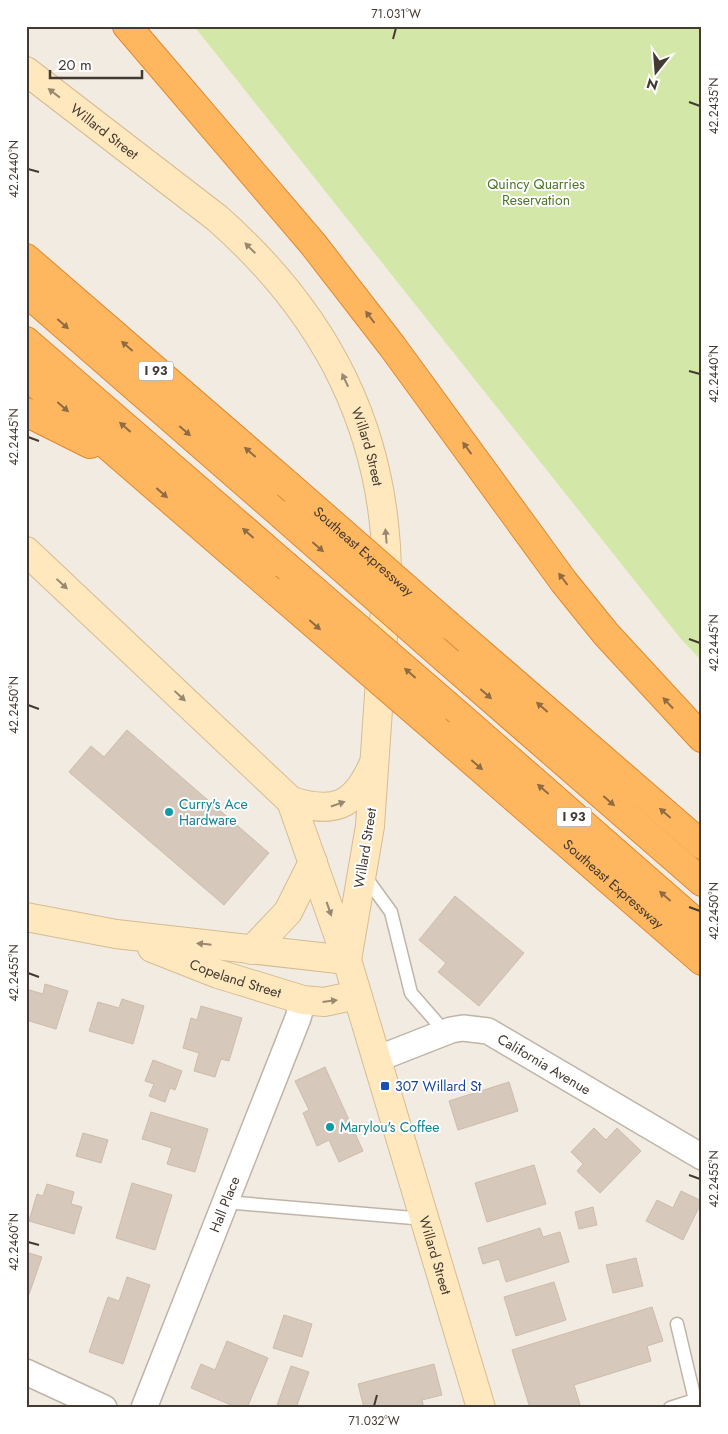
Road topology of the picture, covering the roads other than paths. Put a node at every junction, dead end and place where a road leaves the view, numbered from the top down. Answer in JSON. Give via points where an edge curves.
{"nodes":[{"id":1,"x":127,"y":26,"type":"edge"},
{"id":2,"x":26,"y":71,"type":"edge"},
{"id":3,"x":26,"y":258,"type":"edge"},
{"id":4,"x":26,"y":292,"type":"edge"},
{"id":5,"x":26,"y":340,"type":"edge"},
{"id":6,"x":26,"y":374,"type":"edge"},
{"id":7,"x":26,"y":412,"type":"edge"},
{"id":8,"x":125,"y":461,"type":"junction"},
{"id":9,"x":26,"y":551,"type":"edge"},
{"id":10,"x":702,"y":738,"type":"edge"},
{"id":11,"x":376,"y":760,"type":"junction"},
{"id":12,"x":291,"y":801,"type":"junction"},
{"id":13,"x":702,"y":845,"type":"edge"},
{"id":14,"x":314,"y":862,"type":"junction"},
{"id":15,"x":363,"y":872,"type":"junction"},
{"id":16,"x":702,"y":882,"type":"edge"},
{"id":17,"x":26,"y":917,"type":"edge"},
{"id":18,"x":702,"y":928,"type":"edge"},
{"id":19,"x":116,"y":934,"type":"junction"},
{"id":20,"x":252,"y":950,"type":"junction"},
{"id":21,"x":347,"y":960,"type":"junction"},
{"id":22,"x":702,"y":961,"type":"edge"},
{"id":23,"x":357,"y":995,"type":"junction"},
{"id":24,"x":303,"y":1000,"type":"junction"},
{"id":25,"x":445,"y":1032,"type":"junction"},
{"id":26,"x":377,"y":1059,"type":"junction"},
{"id":27,"x":702,"y":1156,"type":"edge"},
{"id":28,"x":225,"y":1202,"type":"junction"},
{"id":29,"x":425,"y":1219,"type":"junction"},
{"id":30,"x":677,"y":1324,"type":"dead end"},
{"id":31,"x":26,"y":1372,"type":"edge"},
{"id":32,"x":104,"y":1408,"type":"edge"},
{"id":33,"x":144,"y":1408,"type":"edge"},
{"id":34,"x":481,"y":1408,"type":"edge"},
{"id":35,"x":670,"y":1408,"type":"edge"}],
"edges":[{"from":10,"to":1,"type":"highway","one_way":true,"via":[[606,634],[564,582],[314,244]]},
{"from":11,"to":2,"type":"main road","name":"Willard Street","one_way":true,"via":[[387,579],[384,517],[362,424],[341,371],[281,281],[242,240]]},
{"from":13,"to":3,"type":"highway","name":"Southeast Expressway","number":"I 93","one_way":true,"bridge":true},
{"from":4,"to":16,"type":"highway","number":"I 93","one_way":true,"bridge":true},
{"from":18,"to":5,"type":"highway","number":"I 93","one_way":true,"bridge":true},
{"from":6,"to":8,"type":"highway","name":"Southeast Expressway","number":"I 93","one_way":true},
{"from":7,"to":8,"type":"highway"},
{"from":8,"to":22,"type":"highway","name":"Southeast Expressway","number":"I 93","one_way":true,"bridge":true},
{"from":9,"to":12,"type":"main road","name":"Willard Street","one_way":true},
{"from":12,"to":11,"type":"main road","one_way":true,"via":[[311,807],[338,806],[350,800],[361,787]]},
{"from":11,"to":15,"type":"main road","name":"Willard Street"},
{"from":12,"to":14,"type":"main road","name":"Willard Street"},
{"from":14,"to":20,"type":"main road","via":[[288,912]]},
{"from":14,"to":21,"type":"main road","name":"Willard Street","one_way":true},
{"from":15,"to":21,"type":"main road","name":"Willard Street"},
{"from":15,"to":25,"type":"lane","via":[[391,912],[411,993]]},
{"from":17,"to":19,"type":"main road","name":"Copeland Street"},
{"from":20,"to":19,"type":"main road","name":"Copeland Street","one_way":true},
{"from":19,"to":24,"type":"main road","name":"Copeland Street","via":[[218,974]]},
{"from":20,"to":21,"type":"main road","name":"Copeland Street"},
{"from":21,"to":23,"type":"main road","name":"Willard Street"},
{"from":24,"to":23,"type":"main road","name":"Copeland Street","one_way":true,"via":[[324,1002]]},
{"from":23,"to":26,"type":"main road","name":"Willard Street"},
{"from":24,"to":28,"type":"street","name":"Hall Place"},
{"from":25,"to":26,"type":"street","name":"California Avenue"},
{"from":25,"to":27,"type":"street","name":"California Avenue","via":[[476,1028],[494,1034]]},
{"from":26,"to":29,"type":"main road","name":"Willard Street"},
{"from":28,"to":29,"type":"lane"},
{"from":28,"to":33,"type":"street","name":"Hall Place"},
{"from":29,"to":34,"type":"main road","name":"Willard Street"},
{"from":30,"to":35,"type":"lane","via":[[695,1400]]},
{"from":31,"to":32,"type":"street"}]}
